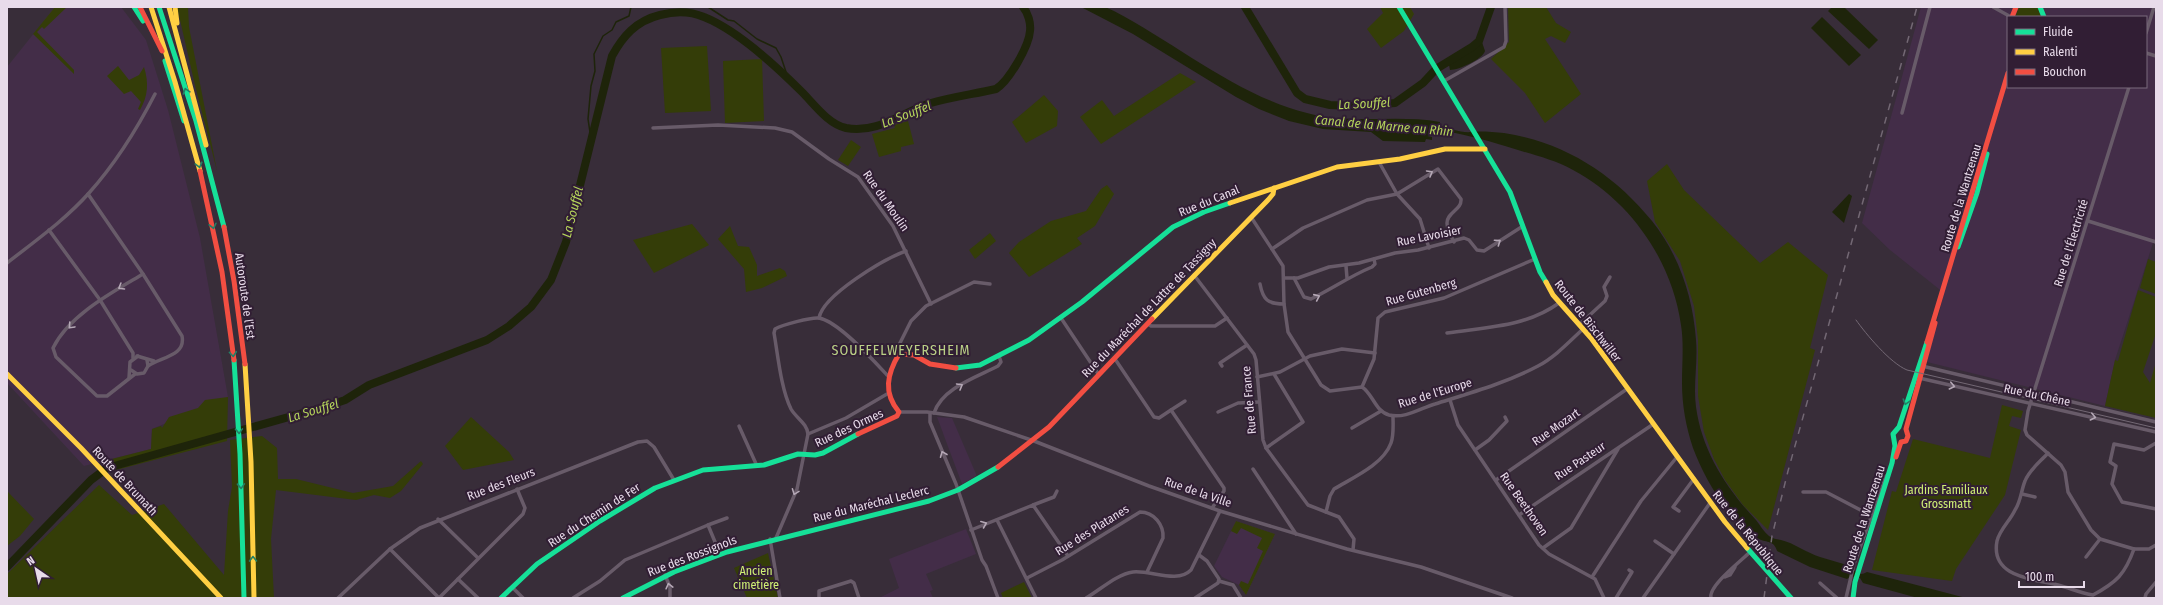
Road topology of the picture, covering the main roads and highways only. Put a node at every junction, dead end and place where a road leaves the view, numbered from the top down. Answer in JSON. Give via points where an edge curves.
{"nodes":[{"id":1,"x":134,"y":7,"type":"edge"},
{"id":2,"x":140,"y":7,"type":"edge"},
{"id":3,"x":151,"y":7,"type":"edge"},
{"id":4,"x":159,"y":7,"type":"edge"},
{"id":5,"x":169,"y":7,"type":"edge"},
{"id":6,"x":175,"y":7,"type":"edge"},
{"id":7,"x":1399,"y":7,"type":"edge"},
{"id":8,"x":2040,"y":7,"type":"edge"},
{"id":9,"x":2044,"y":15,"type":"edge"},
{"id":10,"x":183,"y":58,"type":"junction"},
{"id":11,"x":169,"y":77,"type":"junction"},
{"id":12,"x":2007,"y":77,"type":"edge"},
{"id":13,"x":2007,"y":80,"type":"edge"},
{"id":14,"x":2005,"y":85,"type":"junction"},
{"id":15,"x":193,"y":143,"type":"junction"},
{"id":16,"x":1485,"y":148,"type":"junction"},
{"id":17,"x":1274,"y":188,"type":"junction"},
{"id":18,"x":226,"y":237,"type":"junction"},
{"id":19,"x":1921,"y":365,"type":"junction"},
{"id":20,"x":7,"y":373,"type":"edge"},
{"id":21,"x":899,"y":412,"type":"joint"},
{"id":22,"x":1899,"y":427,"type":"junction"},
{"id":23,"x":1906,"y":429,"type":"junction"},
{"id":24,"x":1895,"y":440,"type":"junction"},
{"id":25,"x":1034,"y":441,"type":"joint"},
{"id":26,"x":1901,"y":442,"type":"junction"},
{"id":27,"x":804,"y":454,"type":"joint"},
{"id":28,"x":1892,"y":463,"type":"junction"},
{"id":29,"x":1693,"y":480,"type":"joint"},
{"id":30,"x":773,"y":539,"type":"joint"},
{"id":31,"x":1853,"y":582,"type":"junction"},
{"id":32,"x":221,"y":598,"type":"edge"},
{"id":33,"x":244,"y":598,"type":"edge"},
{"id":34,"x":254,"y":598,"type":"edge"},
{"id":35,"x":501,"y":598,"type":"edge"},
{"id":36,"x":623,"y":598,"type":"edge"},
{"id":37,"x":1791,"y":598,"type":"edge"},
{"id":38,"x":1850,"y":598,"type":"edge"},
{"id":39,"x":1853,"y":598,"type":"edge"}],
"edges":[{"from":1,"to":11,"type":"main road","via":[[156,44]]},
{"from":2,"to":11,"type":"main road","via":[[159,43]]},
{"from":3,"to":15,"type":"main road","name":"Autoroute de l’Est"},
{"from":18,"to":4,"type":"main road","name":"Autoroute de l’Est","one_way":true,"via":[[193,113]]},
{"from":5,"to":10,"type":"main road"},
{"from":6,"to":10,"type":"main road"},
{"from":7,"to":16,"type":"main road","name":"Route de Bischwiller"},
{"from":8,"to":9,"type":"main road"},
{"from":10,"to":18,"type":"main road","via":[[200,119]]},
{"from":11,"to":15,"type":"main road"},
{"from":12,"to":14,"type":"main road","name":"Route de la Wantzenau"},
{"from":13,"to":14,"type":"main road","name":"Route de la Wantzenau"},
{"from":14,"to":19,"type":"main road","name":"Route de la Wantzenau","via":[[1977,193],[1952,261]]},
{"from":15,"to":33,"type":"main road","name":"Autoroute de l’Est","one_way":true,"via":[[215,230],[232,346],[240,447]]},
{"from":16,"to":17,"type":"main road","name":"Rue du Canal","via":[[1445,149],[1337,167]]},
{"from":16,"to":29,"type":"main road","name":"Route de Bischwiller","via":[[1510,192],[1547,285],[1581,327]]},
{"from":17,"to":21,"type":"main road","name":"Rue du Canal","via":[[1204,212],[1173,227],[1061,318],[1023,344],[980,365],[954,368],[898,354],[887,375],[887,394]]},
{"from":17,"to":25,"type":"main road","name":"Rue du Maréchal de Lattre de Tassigny","via":[[1273,194]]},
{"from":34,"to":18,"type":"main road","name":"Autoroute de l’Est","one_way":true,"via":[[249,445],[242,344]]},
{"from":19,"to":22,"type":"main road","name":"Route de la Wantzenau","one_way":true,"via":[[1914,377]]},
{"from":19,"to":23,"type":"main road","name":"Route de la Wantzenau"},
{"from":20,"to":32,"type":"main road","name":"Route de Brumath"},
{"from":21,"to":27,"type":"main road","name":"Rue des Ormes","via":[[897,416],[823,453]]},
{"from":22,"to":23,"type":"main road"},
{"from":22,"to":24,"type":"main road","name":"Route de la Wantzenau","via":[[1894,432]]},
{"from":23,"to":26,"type":"main road","name":"Route de la Wantzenau","via":[[1908,436]]},
{"from":24,"to":26,"type":"main road"},
{"from":24,"to":28,"type":"main road","name":"Route de la Wantzenau"},
{"from":25,"to":30,"type":"main road","name":"Rue du Maréchal Leclerc","via":[[1004,464],[957,490],[905,508]]},
{"from":26,"to":28,"type":"main road","name":"Route de la Wantzenau"},
{"from":27,"to":35,"type":"main road","name":"Rue du Chemin de Fer","via":[[788,456],[764,465],[713,469],[674,480],[647,492],[536,564]]},
{"from":28,"to":31,"type":"main road","name":"Route de la Wantzenau"},
{"from":29,"to":37,"type":"main road","name":"Rue de la République","via":[[1750,552]]},
{"from":30,"to":36,"type":"main road","name":"Rue des Rossignols","via":[[720,554],[665,575]]},
{"from":31,"to":38,"type":"main road","name":"Route de la Wantzenau"},
{"from":31,"to":39,"type":"main road","name":"Route de la Wantzenau"}]}
